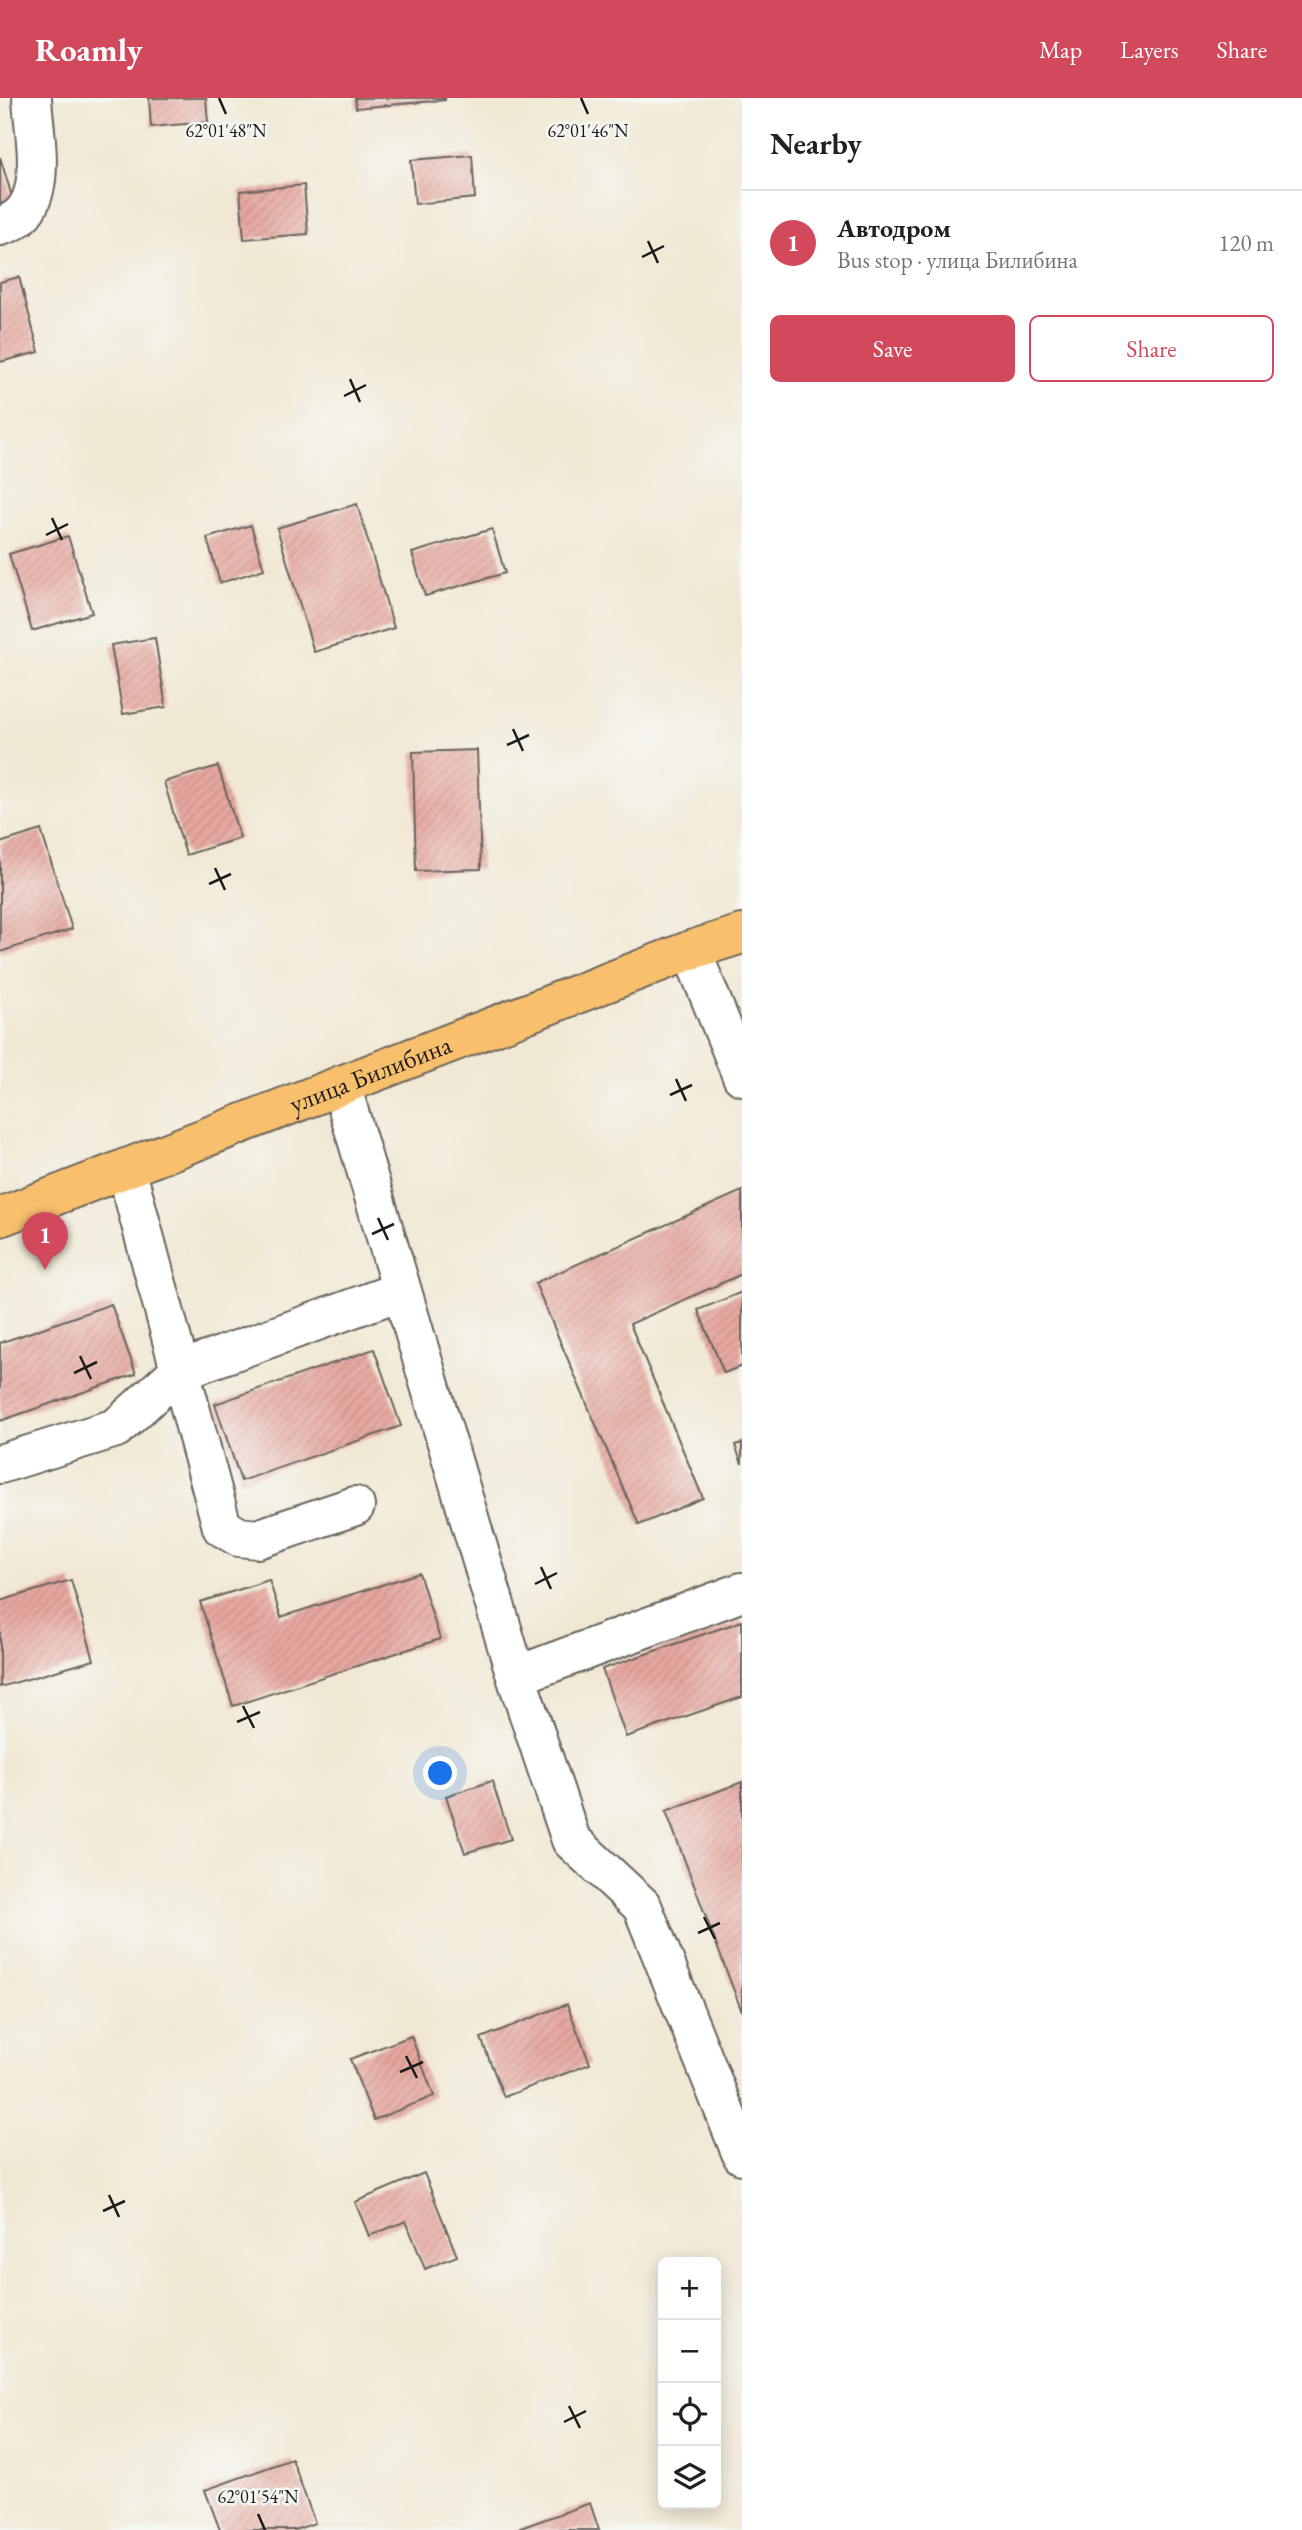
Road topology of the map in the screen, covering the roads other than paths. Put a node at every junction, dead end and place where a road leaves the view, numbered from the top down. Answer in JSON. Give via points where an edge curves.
{"nodes":[{"id":1,"x":32,"y":98,"type":"edge"},
{"id":2,"x":0,"y":226,"type":"edge"},
{"id":3,"x":742,"y":934,"type":"edge"},
{"id":4,"x":691,"y":950,"type":"junction"},
{"id":5,"x":742,"y":1076,"type":"edge"},
{"id":6,"x":341,"y":1085,"type":"junction"},
{"id":7,"x":126,"y":1168,"type":"junction"},
{"id":8,"x":0,"y":1217,"type":"edge"},
{"id":9,"x":400,"y":1291,"type":"junction"},
{"id":10,"x":179,"y":1371,"type":"junction"},
{"id":11,"x":0,"y":1464,"type":"edge"},
{"id":12,"x":355,"y":1506,"type":"dead end"},
{"id":13,"x":742,"y":1592,"type":"edge"},
{"id":14,"x":516,"y":1676,"type":"junction"},
{"id":15,"x":742,"y":2155,"type":"edge"}],
"edges":[{"from":1,"to":2,"type":"street","via":[[37,186],[26,212]]},
{"from":3,"to":4,"type":"main road","name":"улица Билибина"},
{"from":4,"to":5,"type":"street"},
{"from":4,"to":6,"type":"main road","name":"улица Билибина"},
{"from":6,"to":7,"type":"main road","name":"улица Билибина"},
{"from":6,"to":9,"type":"street"},
{"from":7,"to":8,"type":"main road","name":"улица Билибина"},
{"from":7,"to":10,"type":"street"},
{"from":9,"to":10,"type":"street"},
{"from":9,"to":14,"type":"street"},
{"from":10,"to":11,"type":"street","via":[[116,1428]]},
{"from":10,"to":12,"type":"street","via":[[222,1527],[257,1539]]},
{"from":13,"to":14,"type":"street"},
{"from":14,"to":15,"type":"street","via":[[571,1840],[642,1906]]}]}
